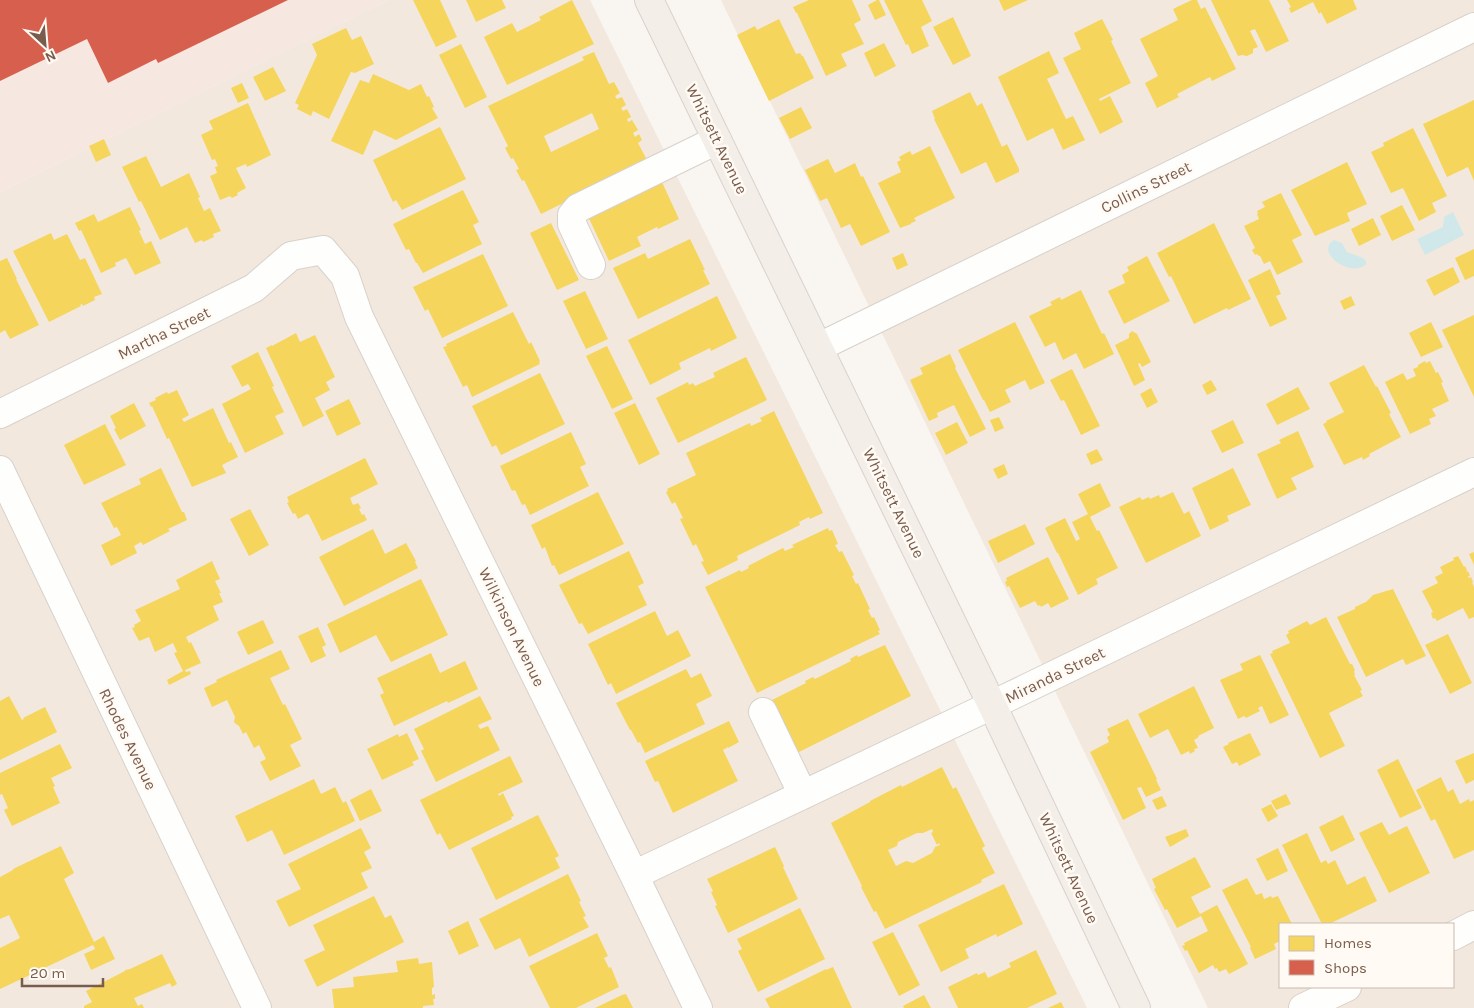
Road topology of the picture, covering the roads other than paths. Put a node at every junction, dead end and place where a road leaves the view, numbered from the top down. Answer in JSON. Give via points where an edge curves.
{"nodes":[{"id":1,"x":653,"y":1,"type":"edge"},
{"id":2,"x":1474,"y":28,"type":"edge"},
{"id":3,"x":717,"y":140,"type":"junction"},
{"id":4,"x":324,"y":250,"type":"joint"},
{"id":5,"x":591,"y":265,"type":"dead end"},
{"id":6,"x":818,"y":347,"type":"junction"},
{"id":7,"x":0,"y":414,"type":"edge"},
{"id":8,"x":0,"y":470,"type":"edge"},
{"id":9,"x":1474,"y":472,"type":"edge"},
{"id":10,"x":992,"y":705,"type":"junction"},
{"id":11,"x":762,"y":712,"type":"dead end"},
{"id":12,"x":803,"y":795,"type":"junction"},
{"id":13,"x":634,"y":875,"type":"junction"},
{"id":14,"x":1474,"y":925,"type":"edge"},
{"id":15,"x":1454,"y":935,"type":"edge"},
{"id":16,"x":1345,"y":988,"type":"edge"},
{"id":17,"x":257,"y":1008,"type":"edge"},
{"id":18,"x":698,"y":1008,"type":"edge"},
{"id":19,"x":1136,"y":1008,"type":"edge"},
{"id":20,"x":1303,"y":1008,"type":"edge"}],
"edges":[{"from":1,"to":3,"type":"main road","name":"Whitsett Avenue"},
{"from":2,"to":6,"type":"street","name":"Collins Street"},
{"from":3,"to":5,"type":"street","via":[[578,208],[572,215],[572,224]]},
{"from":3,"to":6,"type":"main road","name":"Whitsett Avenue"},
{"from":4,"to":7,"type":"street","name":"Martha Street","via":[[291,256],[254,288]]},
{"from":4,"to":13,"type":"street","name":"Wilkinson Avenue","via":[[345,276],[364,326]]},
{"from":6,"to":10,"type":"main road","name":"Whitsett Avenue"},
{"from":8,"to":17,"type":"street","name":"Rhodes Avenue"},
{"from":9,"to":10,"type":"street","name":"Miranda Street"},
{"from":10,"to":12,"type":"street","name":"Miranda Street"},
{"from":10,"to":19,"type":"main road","name":"Whitsett Avenue"},
{"from":11,"to":12,"type":"street"},
{"from":12,"to":13,"type":"street","name":"Miranda Street"},
{"from":13,"to":18,"type":"street","name":"Wilkinson Avenue"},
{"from":14,"to":15,"type":"street"},
{"from":16,"to":20,"type":"street"}]}
